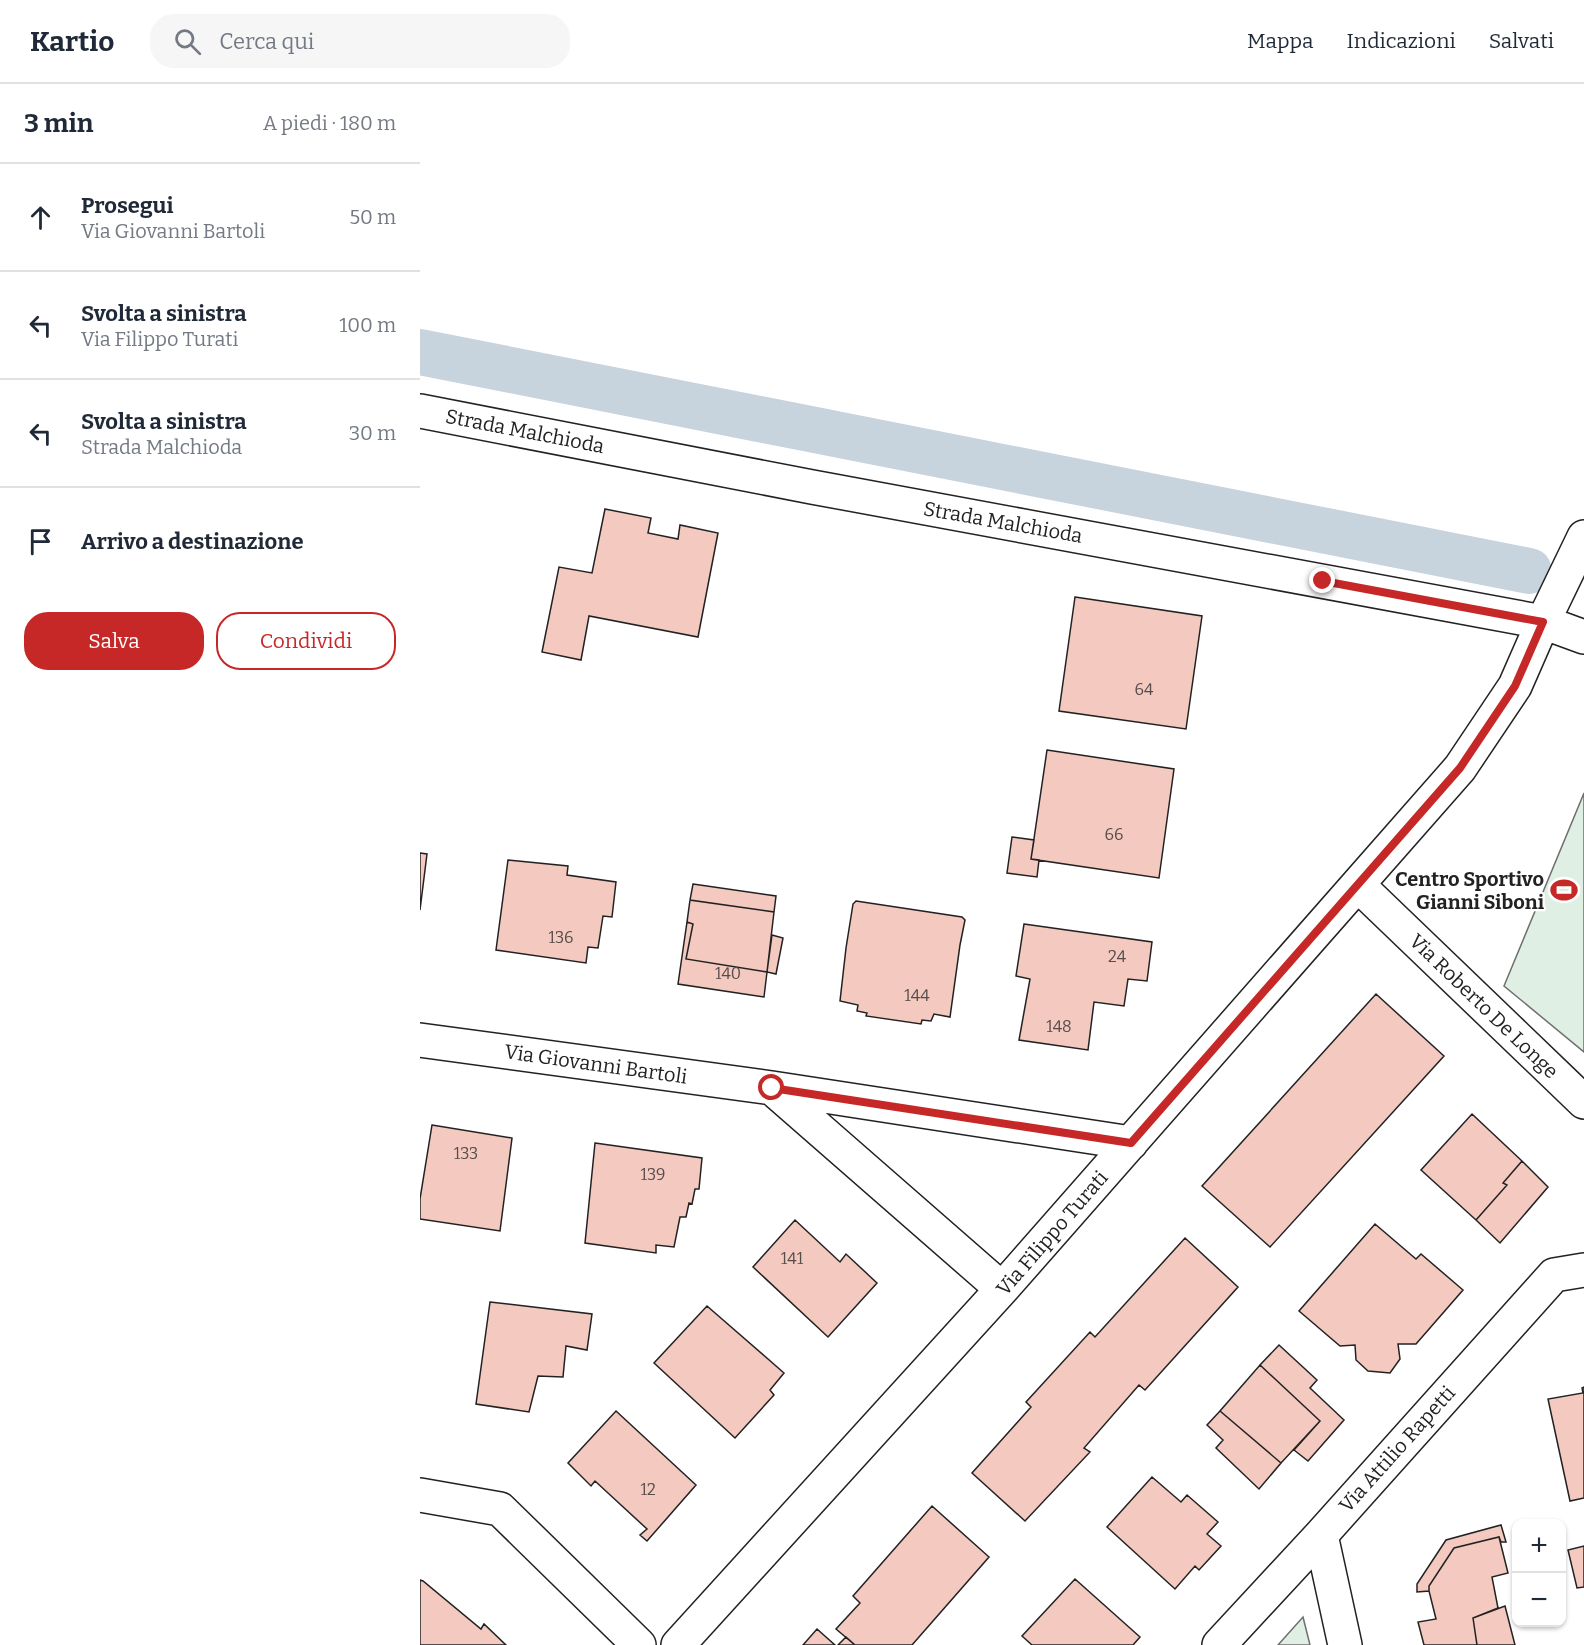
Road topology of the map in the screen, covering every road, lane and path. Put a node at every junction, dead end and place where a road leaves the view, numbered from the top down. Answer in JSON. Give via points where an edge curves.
{"nodes":[{"id":1,"x":420,"y":411,"type":"edge"},
{"id":2,"x":1584,"y":537,"type":"edge"},
{"id":3,"x":1543,"y":622,"type":"junction"},
{"id":4,"x":1584,"y":637,"type":"edge"},
{"id":5,"x":1358,"y":885,"type":"junction"},
{"id":6,"x":420,"y":1040,"type":"edge"},
{"id":7,"x":772,"y":1088,"type":"junction"},
{"id":8,"x":1584,"y":1102,"type":"edge"},
{"id":9,"x":1131,"y":1143,"type":"junction"},
{"id":10,"x":1584,"y":1270,"type":"edge"},
{"id":11,"x":1002,"y":1289,"type":"junction"},
{"id":12,"x":420,"y":1496,"type":"edge"},
{"id":13,"x":1321,"y":1535,"type":"junction"},
{"id":14,"x":639,"y":1645,"type":"edge"},
{"id":15,"x":678,"y":1645,"type":"edge"},
{"id":16,"x":1219,"y":1645,"type":"edge"},
{"id":17,"x":1345,"y":1645,"type":"edge"}],
"edges":[{"from":1,"to":3,"type":"street","name":"Strada Malchioda"},
{"from":2,"to":3,"type":"street","name":"Via Filippo Turati"},
{"from":3,"to":4,"type":"street","name":"Strada Malchioda"},
{"from":3,"to":5,"type":"street","name":"Via Filippo Turati","via":[[1515,686],[1460,768]]},
{"from":5,"to":8,"type":"street","name":"Via Roberto De Longe"},
{"from":5,"to":9,"type":"street","name":"Via Filippo Turati"},
{"from":6,"to":7,"type":"street","name":"Via Giovanni Bartoli"},
{"from":7,"to":9,"type":"street","name":"Via Giovanni Bartoli"},
{"from":7,"to":11,"type":"street"},
{"from":9,"to":11,"type":"street","name":"Via Filippo Turati"},
{"from":10,"to":13,"type":"street","name":"Via Attilio Rapetti","via":[[1554,1275]]},
{"from":11,"to":15,"type":"street","name":"Via Filippo Turati"},
{"from":12,"to":14,"type":"street","via":[[500,1509]]},
{"from":13,"to":16,"type":"street","name":"Via Attilio Rapetti"},
{"from":13,"to":17,"type":"street"}]}
